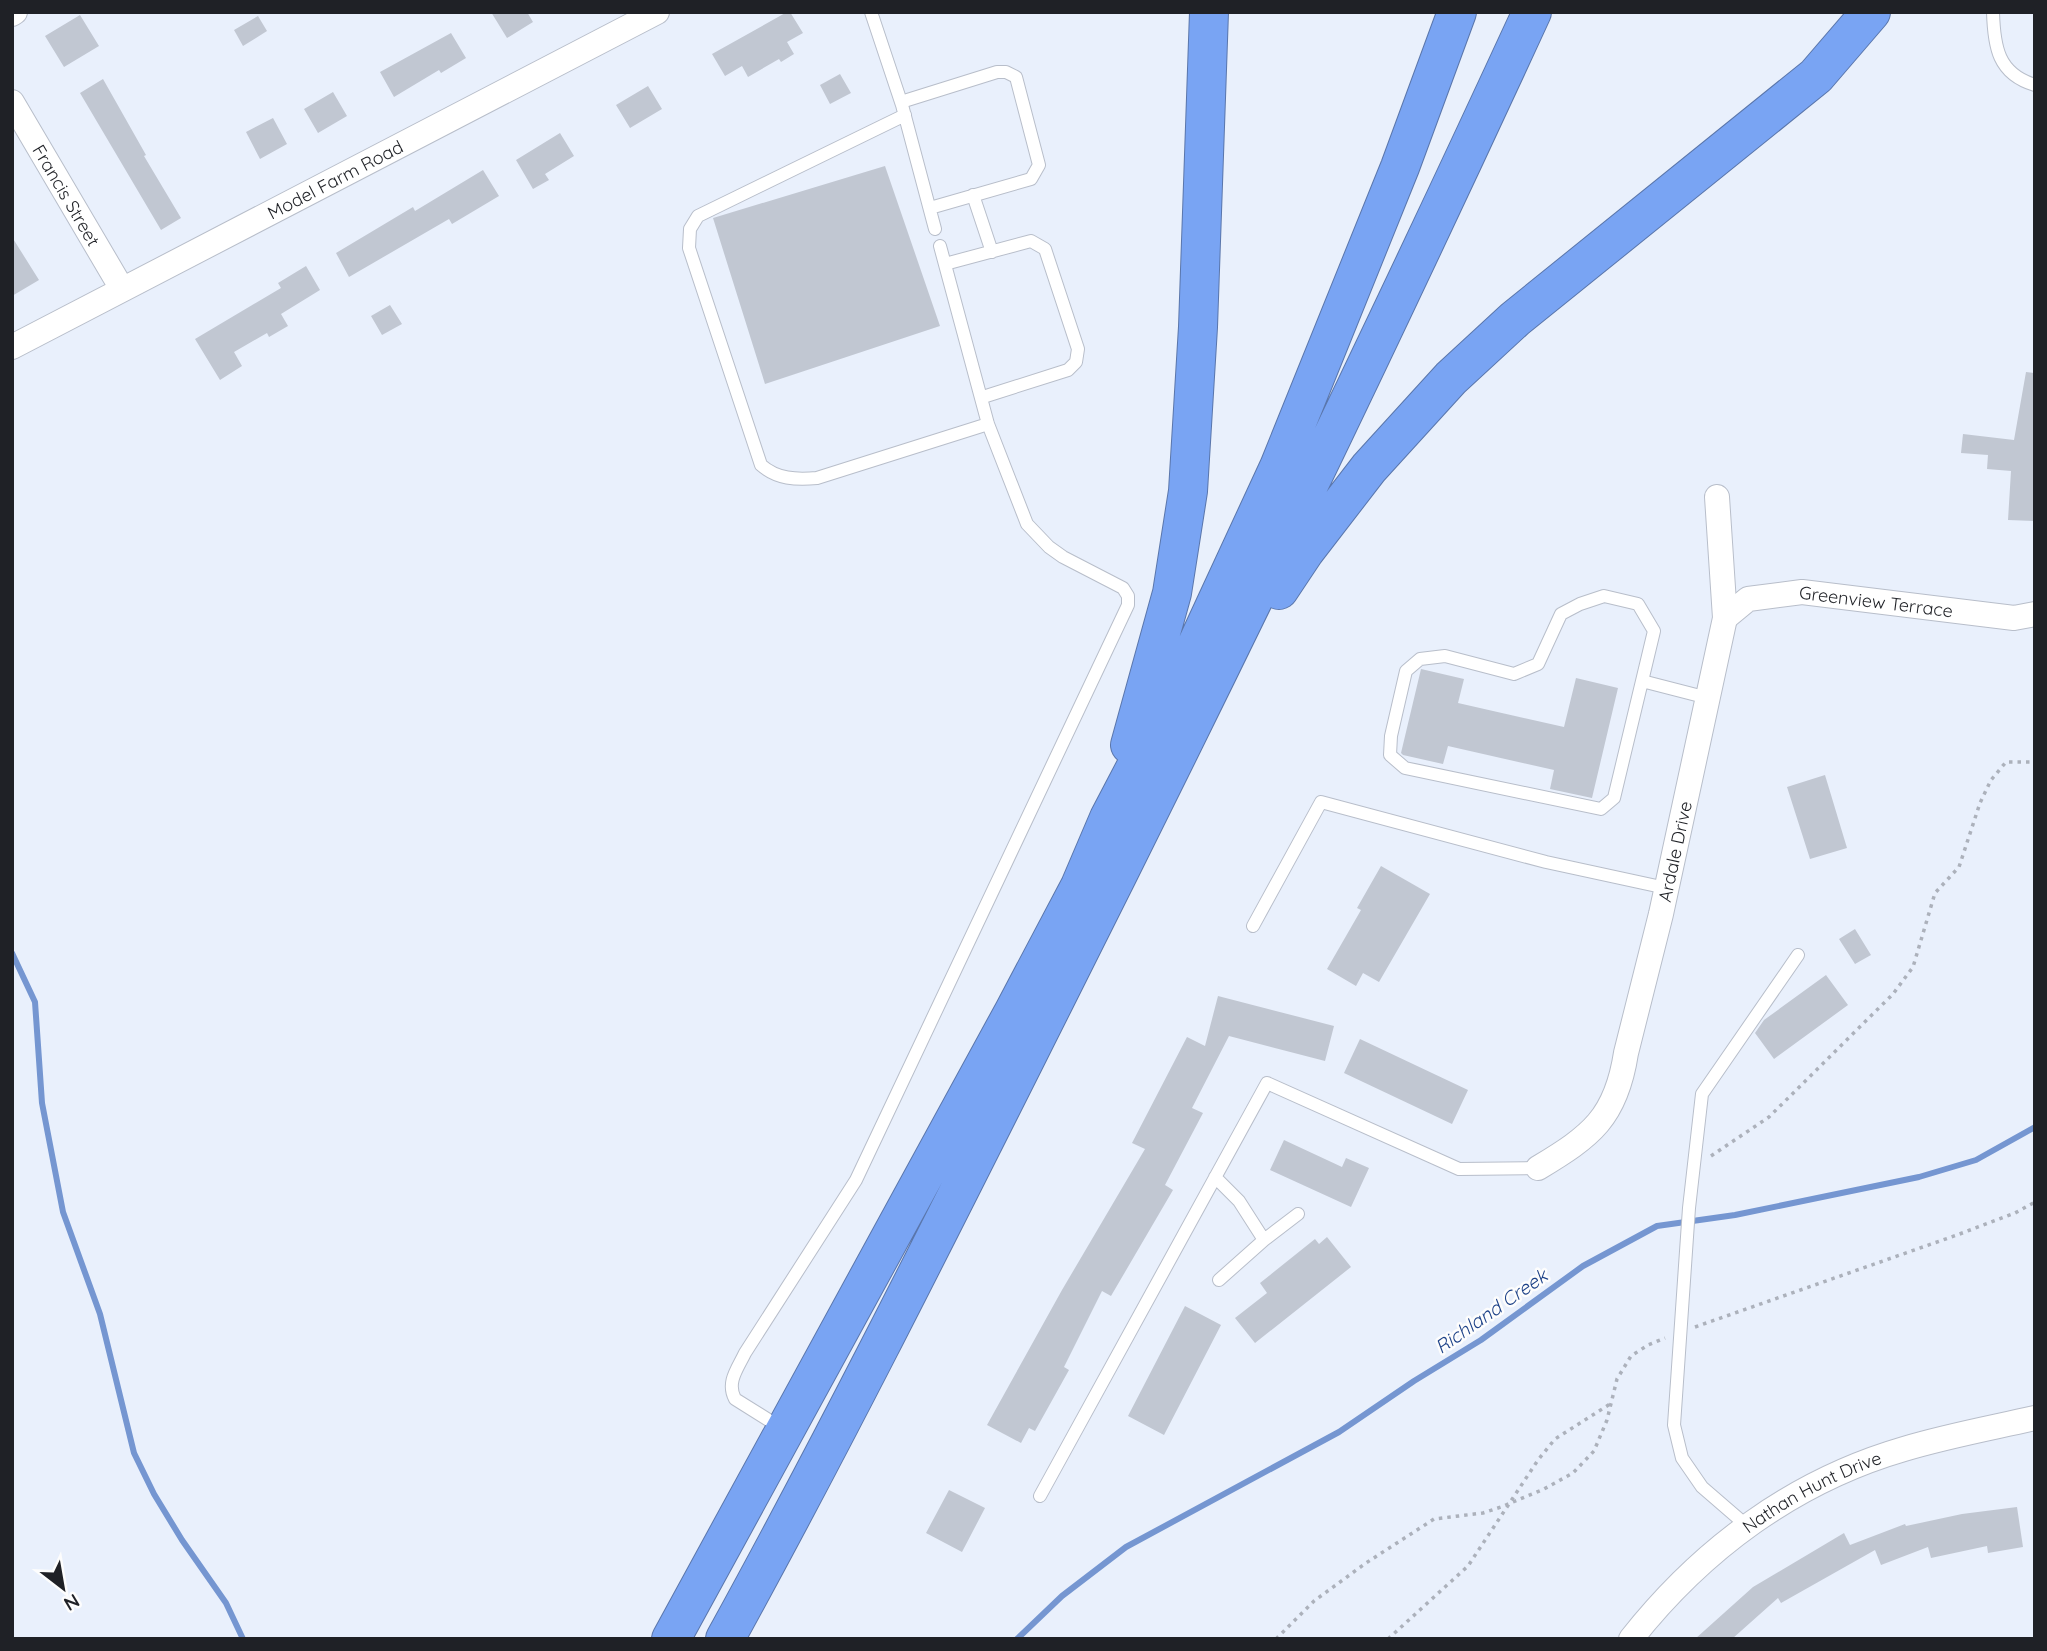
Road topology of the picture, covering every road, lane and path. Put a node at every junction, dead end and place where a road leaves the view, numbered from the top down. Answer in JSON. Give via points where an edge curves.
{"nodes":[{"id":1,"x":657,"y":12,"type":"edge"},
{"id":2,"x":871,"y":12,"type":"edge"},
{"id":3,"x":1209,"y":12,"type":"edge"},
{"id":4,"x":1457,"y":12,"type":"edge"},
{"id":5,"x":1532,"y":12,"type":"edge"},
{"id":6,"x":1871,"y":12,"type":"edge"},
{"id":7,"x":1993,"y":12,"type":"edge"},
{"id":8,"x":2035,"y":85,"type":"edge"},
{"id":9,"x":12,"y":102,"type":"edge"},
{"id":10,"x":903,"y":108,"type":"junction"},
{"id":11,"x":973,"y":195,"type":"junction"},
{"id":12,"x":930,"y":208,"type":"junction"},
{"id":13,"x":935,"y":229,"type":"dead end"},
{"id":14,"x":940,"y":246,"type":"dead end"},
{"id":15,"x":992,"y":252,"type":"junction"},
{"id":16,"x":945,"y":264,"type":"junction"},
{"id":17,"x":122,"y":289,"type":"junction"},
{"id":18,"x":12,"y":347,"type":"edge"},
{"id":19,"x":983,"y":397,"type":"junction"},
{"id":20,"x":988,"y":424,"type":"junction"},
{"id":21,"x":1717,"y":496,"type":"dead end"},
{"id":22,"x":2035,"y":614,"type":"edge"},
{"id":23,"x":1725,"y":618,"type":"junction"},
{"id":24,"x":1642,"y":681,"type":"junction"},
{"id":25,"x":1708,"y":698,"type":"junction"},
{"id":26,"x":1195,"y":721,"type":"junction"},
{"id":27,"x":2035,"y":762,"type":"edge"},
{"id":28,"x":1109,"y":818,"type":"junction"},
{"id":29,"x":1666,"y":888,"type":"junction"},
{"id":30,"x":1253,"y":926,"type":"dead end"},
{"id":31,"x":1798,"y":955,"type":"dead end"},
{"id":32,"x":1694,"y":1166,"type":"junction"},
{"id":33,"x":1538,"y":1168,"type":"joint"},
{"id":34,"x":1215,"y":1177,"type":"junction"},
{"id":35,"x":2035,"y":1202,"type":"edge"},
{"id":36,"x":1298,"y":1214,"type":"dead end"},
{"id":37,"x":1264,"y":1240,"type":"junction"},
{"id":38,"x":1219,"y":1280,"type":"dead end"},
{"id":39,"x":1680,"y":1332,"type":"junction"},
{"id":40,"x":1611,"y":1404,"type":"junction"},
{"id":41,"x":2035,"y":1418,"type":"edge"},
{"id":42,"x":786,"y":1431,"type":"junction"},
{"id":43,"x":1040,"y":1496,"type":"dead end"},
{"id":44,"x":1512,"y":1503,"type":"junction"},
{"id":45,"x":1746,"y":1525,"type":"junction"},
{"id":46,"x":671,"y":1639,"type":"edge"},
{"id":47,"x":725,"y":1639,"type":"edge"},
{"id":48,"x":1276,"y":1639,"type":"edge"},
{"id":49,"x":1388,"y":1639,"type":"edge"},
{"id":50,"x":1632,"y":1639,"type":"edge"}],
"edges":[{"from":1,"to":17,"type":"street","name":"Model Farm Road"},
{"from":2,"to":10,"type":"lane"},
{"from":3,"to":28,"type":"highway","via":[[1188,491],[1172,593]]},
{"from":4,"to":28,"type":"highway","via":[[1279,467],[1174,695]]},
{"from":5,"to":26,"type":"highway"},
{"from":6,"to":26,"type":"highway","via":[[1816,76],[1515,319],[1451,378],[1369,468],[1305,551],[1269,605],[1235,671]]},
{"from":7,"to":8,"type":"lane","via":[[1996,49],[2010,73]]},
{"from":9,"to":17,"type":"street","name":"Francis Street"},
{"from":10,"to":11,"type":"lane","via":[[997,72],[1016,77],[1038,171],[1031,179]]},
{"from":10,"to":12,"type":"lane"},
{"from":10,"to":20,"type":"lane","via":[[698,216],[690,229],[689,248],[766,470],[788,478],[817,478]]},
{"from":11,"to":12,"type":"lane"},
{"from":11,"to":15,"type":"lane"},
{"from":12,"to":13,"type":"lane"},
{"from":14,"to":16,"type":"lane"},
{"from":15,"to":16,"type":"lane"},
{"from":15,"to":19,"type":"lane","via":[[1031,241],[1045,249],[1079,355],[1068,370]]},
{"from":16,"to":19,"type":"lane"},
{"from":17,"to":18,"type":"street","name":"Model Farm Road"},
{"from":19,"to":20,"type":"lane"},
{"from":20,"to":42,"type":"lane","via":[[1035,535],[1063,557],[1123,588],[1128,605],[856,1180],[732,1379],[735,1399]]},
{"from":21,"to":23,"type":"street","name":"Ardale Drive"},
{"from":22,"to":23,"type":"street","name":"Greenview Terrace","via":[[2014,618],[1802,592],[1748,599]]},
{"from":23,"to":25,"type":"street","name":"Ardale Drive"},
{"from":24,"to":24,"type":"lane","via":[[1614,798],[1601,808],[1405,768],[1390,755],[1406,671],[1420,659],[1445,656],[1514,674],[1538,664],[1561,614],[1604,596],[1637,604],[1654,631]]},
{"from":24,"to":25,"type":"lane"},
{"from":25,"to":29,"type":"street","name":"Ardale Drive"},
{"from":26,"to":47,"type":"highway","via":[[869,1371]]},
{"from":27,"to":32,"type":"path","via":[[2006,762],[1991,780],[1959,867],[1935,893],[1913,967],[1893,994],[1769,1116]]},
{"from":28,"to":42,"type":"highway","via":[[1074,897]]},
{"from":29,"to":30,"type":"lane","via":[[1546,862],[1321,802]]},
{"from":29,"to":33,"type":"street","name":"Ardale Drive","via":[[1616,1093],[1588,1135]]},
{"from":31,"to":32,"type":"lane","via":[[1702,1094]]},
{"from":32,"to":39,"type":"lane"},
{"from":33,"to":34,"type":"lane","via":[[1459,1169],[1267,1083]]},
{"from":34,"to":37,"type":"lane","via":[[1239,1200]]},
{"from":34,"to":43,"type":"lane"},
{"from":35,"to":39,"type":"path","via":[[1957,1236]]},
{"from":36,"to":37,"type":"lane"},
{"from":37,"to":38,"type":"lane"},
{"from":39,"to":40,"type":"path","via":[[1631,1356],[1617,1379]]},
{"from":39,"to":45,"type":"lane","via":[[1674,1425],[1682,1458],[1702,1487]]},
{"from":40,"to":44,"type":"path","via":[[1555,1439]]},
{"from":40,"to":44,"type":"path","via":[[1594,1451],[1580,1466]]},
{"from":41,"to":45,"type":"street","name":"Nathan Hunt Drive","via":[[1914,1446],[1852,1467]]},
{"from":42,"to":46,"type":"highway"},
{"from":44,"to":48,"type":"path","via":[[1483,1513],[1434,1519],[1314,1601]]},
{"from":44,"to":49,"type":"path","via":[[1468,1566]]},
{"from":45,"to":50,"type":"street","name":"Nathan Hunt Drive","via":[[1654,1609]]}]}
